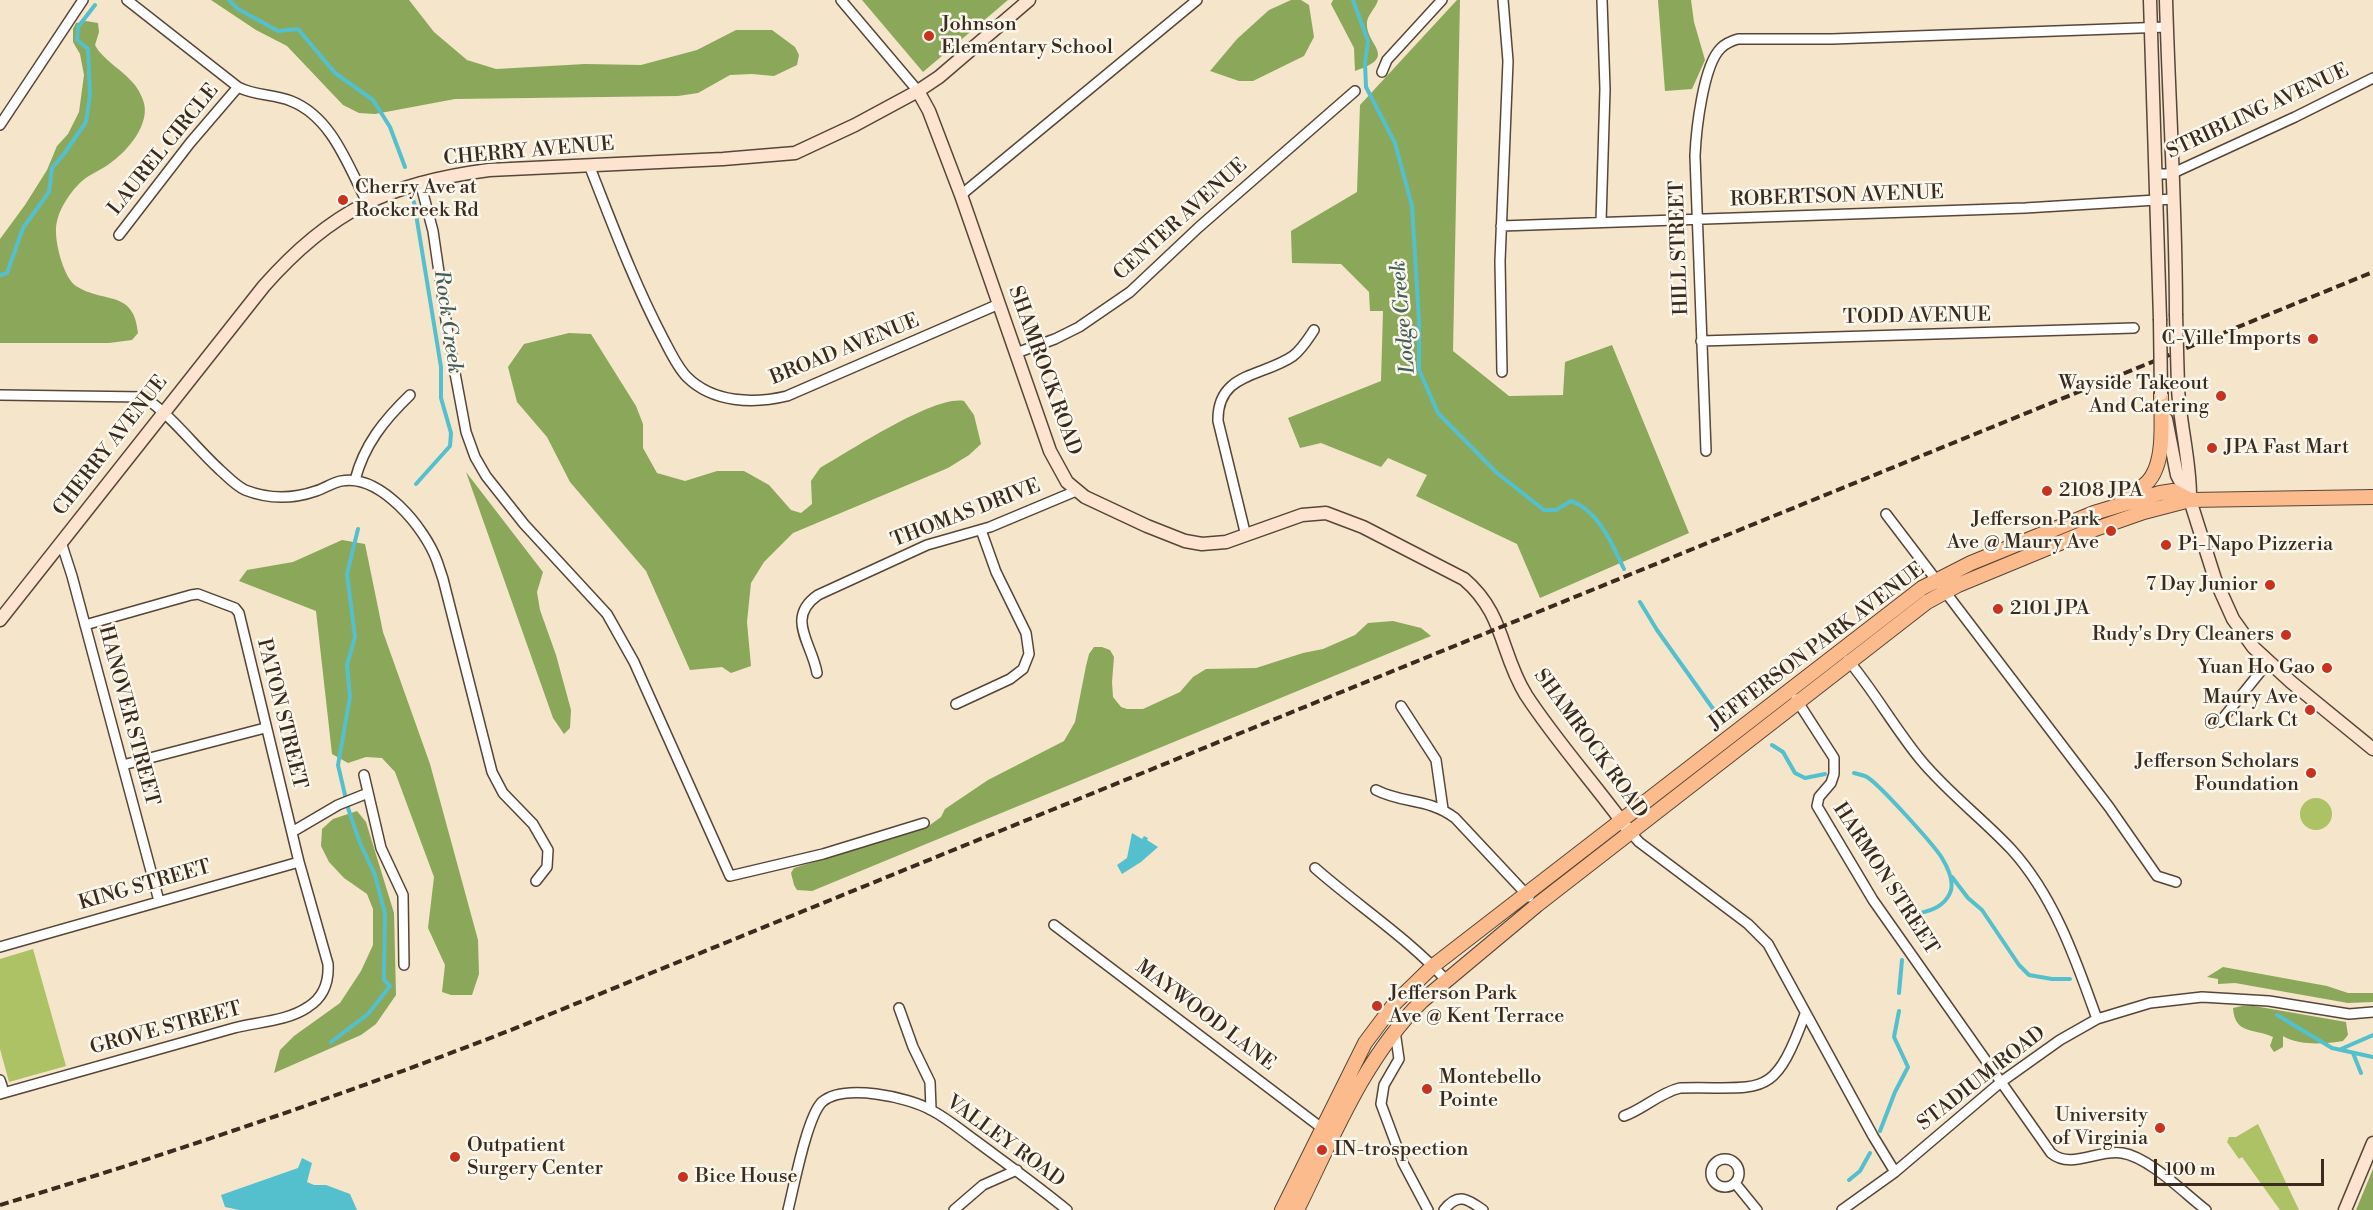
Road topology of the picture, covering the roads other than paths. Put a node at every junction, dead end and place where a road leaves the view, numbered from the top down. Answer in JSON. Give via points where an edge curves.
{"nodes":[{"id":1,"x":84,"y":0,"type":"edge"},
{"id":2,"x":127,"y":0,"type":"edge"},
{"id":3,"x":841,"y":0,"type":"edge"},
{"id":4,"x":1029,"y":0,"type":"edge"},
{"id":5,"x":1197,"y":0,"type":"edge"},
{"id":6,"x":1442,"y":0,"type":"edge"},
{"id":7,"x":1503,"y":0,"type":"edge"},
{"id":8,"x":1602,"y":0,"type":"edge"},
{"id":9,"x":2150,"y":0,"type":"edge"},
{"id":10,"x":2166,"y":0,"type":"edge"},
{"id":11,"x":2151,"y":27,"type":"junction"},
{"id":12,"x":2167,"y":27,"type":"junction"},
{"id":13,"x":1382,"y":72,"type":"dead end"},
{"id":14,"x":2373,"y":78,"type":"edge"},
{"id":15,"x":238,"y":87,"type":"junction"},
{"id":16,"x":1355,"y":91,"type":"dead end"},
{"id":17,"x":918,"y":92,"type":"junction"},
{"id":18,"x":0,"y":125,"type":"edge"},
{"id":19,"x":589,"y":165,"type":"junction"},
{"id":20,"x":2157,"y":174,"type":"junction"},
{"id":21,"x":2171,"y":174,"type":"junction"},
{"id":22,"x":420,"y":182,"type":"junction"},
{"id":23,"x":961,"y":195,"type":"junction"},
{"id":24,"x":2173,"y":200,"type":"junction"},
{"id":25,"x":2157,"y":201,"type":"junction"},
{"id":26,"x":367,"y":202,"type":"junction"},
{"id":27,"x":1698,"y":220,"type":"junction"},
{"id":28,"x":1601,"y":222,"type":"junction"},
{"id":29,"x":1501,"y":226,"type":"junction"},
{"id":30,"x":119,"y":235,"type":"dead end"},
{"id":31,"x":999,"y":304,"type":"junction"},
{"id":32,"x":2134,"y":328,"type":"dead end"},
{"id":33,"x":1314,"y":330,"type":"dead end"},
{"id":34,"x":1701,"y":341,"type":"junction"},
{"id":35,"x":1016,"y":353,"type":"junction"},
{"id":36,"x":1502,"y":372,"type":"dead end"},
{"id":37,"x":2162,"y":394,"type":"junction"},
{"id":38,"x":0,"y":395,"type":"edge"},
{"id":39,"x":410,"y":395,"type":"dead end"},
{"id":40,"x":163,"y":411,"type":"junction"},
{"id":41,"x":1706,"y":451,"type":"dead end"},
{"id":42,"x":355,"y":480,"type":"junction"},
{"id":43,"x":1076,"y":490,"type":"junction"},
{"id":44,"x":2373,"y":497,"type":"edge"},
{"id":45,"x":2190,"y":500,"type":"junction"},
{"id":46,"x":2094,"y":513,"type":"junction"},
{"id":47,"x":1886,"y":514,"type":"dead end"},
{"id":48,"x":981,"y":530,"type":"junction"},
{"id":49,"x":1246,"y":537,"type":"junction"},
{"id":50,"x":61,"y":542,"type":"junction"},
{"id":51,"x":1941,"y":586,"type":"junction"},
{"id":52,"x":0,"y":620,"type":"edge"},
{"id":53,"x":85,"y":625,"type":"junction"},
{"id":54,"x":1840,"y":651,"type":"junction"},
{"id":55,"x":2269,"y":661,"type":"junction"},
{"id":56,"x":1850,"y":662,"type":"junction"},
{"id":57,"x":817,"y":673,"type":"dead end"},
{"id":58,"x":1789,"y":690,"type":"junction"},
{"id":59,"x":1798,"y":702,"type":"junction"},
{"id":60,"x":956,"y":704,"type":"dead end"},
{"id":61,"x":1401,"y":705,"type":"dead end"},
{"id":62,"x":2220,"y":722,"type":"dead end"},
{"id":63,"x":265,"y":728,"type":"junction"},
{"id":64,"x":2373,"y":749,"type":"edge"},
{"id":65,"x":123,"y":765,"type":"junction"},
{"id":66,"x":364,"y":775,"type":"dead end"},
{"id":67,"x":1376,"y":790,"type":"dead end"},
{"id":68,"x":368,"y":793,"type":"junction"},
{"id":69,"x":1443,"y":809,"type":"junction"},
{"id":70,"x":1621,"y":819,"type":"junction"},
{"id":71,"x":924,"y":822,"type":"dead end"},
{"id":72,"x":292,"y":832,"type":"junction"},
{"id":73,"x":1631,"y":833,"type":"junction"},
{"id":74,"x":299,"y":862,"type":"junction"},
{"id":75,"x":1315,"y":868,"type":"dead end"},
{"id":76,"x":536,"y":881,"type":"dead end"},
{"id":77,"x":2176,"y":882,"type":"dead end"},
{"id":78,"x":1526,"y":894,"type":"junction"},
{"id":79,"x":159,"y":901,"type":"junction"},
{"id":80,"x":1537,"y":905,"type":"junction"},
{"id":81,"x":1054,"y":925,"type":"dead end"},
{"id":82,"x":0,"y":947,"type":"edge"},
{"id":83,"x":404,"y":964,"type":"dead end"},
{"id":84,"x":1433,"y":966,"type":"junction"},
{"id":85,"x":1446,"y":980,"type":"junction"},
{"id":86,"x":327,"y":981,"type":"joint"},
{"id":87,"x":899,"y":1008,"type":"dead end"},
{"id":88,"x":2373,"y":1012,"type":"edge"},
{"id":89,"x":1805,"y":1014,"type":"junction"},
{"id":90,"x":2097,"y":1019,"type":"junction"},
{"id":91,"x":1395,"y":1031,"type":"junction"},
{"id":92,"x":0,"y":1080,"type":"edge"},
{"id":93,"x":2001,"y":1082,"type":"junction"},
{"id":94,"x":2,"y":1093,"type":"edge"},
{"id":95,"x":931,"y":1109,"type":"junction"},
{"id":96,"x":1624,"y":1116,"type":"dead end"},
{"id":97,"x":1328,"y":1133,"type":"junction"},
{"id":98,"x":2373,"y":1143,"type":"edge"},
{"id":99,"x":1017,"y":1170,"type":"junction"},
{"id":100,"x":1895,"y":1172,"type":"junction"},
{"id":101,"x":1735,"y":1183,"type":"dead end"},
{"id":102,"x":788,"y":1210,"type":"edge"},
{"id":103,"x":954,"y":1210,"type":"edge"},
{"id":104,"x":1067,"y":1210,"type":"edge"},
{"id":105,"x":1282,"y":1210,"type":"edge"},
{"id":106,"x":1298,"y":1210,"type":"edge"},
{"id":107,"x":1428,"y":1210,"type":"edge"},
{"id":108,"x":1444,"y":1210,"type":"edge"},
{"id":109,"x":1483,"y":1210,"type":"edge"},
{"id":110,"x":1757,"y":1210,"type":"edge"},
{"id":111,"x":1842,"y":1210,"type":"edge"},
{"id":112,"x":2206,"y":1210,"type":"edge"},
{"id":113,"x":2345,"y":1210,"type":"edge"}],
"edges":[{"from":1,"to":18,"type":"street"},
{"from":2,"to":15,"type":"street"},
{"from":3,"to":17,"type":"street","name":"SHAMROCK ROAD"},
{"from":4,"to":17,"type":"street","name":"CHERRY AVENUE"},
{"from":5,"to":23,"type":"street"},
{"from":6,"to":13,"type":"street","via":[[1387,60]]},
{"from":7,"to":29,"type":"street","via":[[1508,61]]},
{"from":8,"to":28,"type":"street","via":[[1605,89]]},
{"from":9,"to":11,"type":"street"},
{"from":10,"to":12,"type":"street"},
{"from":11,"to":12,"type":"street"},
{"from":11,"to":20,"type":"street"},
{"from":11,"to":27,"type":"street","name":"HILL STREET","via":[[1729,42],[1720,48],[1711,68],[1697,124]]},
{"from":12,"to":21,"type":"street"},
{"from":14,"to":21,"type":"street","name":"STRIBLING AVENUE"},
{"from":15,"to":26,"type":"street","via":[[292,101],[317,117],[327,128]]},
{"from":15,"to":30,"type":"street","name":"LAUREL CIRCLE"},
{"from":16,"to":35,"type":"street","name":"CENTER AVENUE","via":[[1130,292],[1079,327]]},
{"from":17,"to":19,"type":"street","name":"CHERRY AVENUE","via":[[795,153]]},
{"from":17,"to":23,"type":"street","name":"SHAMROCK ROAD"},
{"from":19,"to":22,"type":"street","name":"CHERRY AVENUE","via":[[489,170]]},
{"from":19,"to":31,"type":"street","name":"BROAD AVENUE","via":[[642,293],[676,361],[692,382],[720,396],[750,401],[787,396]]},
{"from":20,"to":21,"type":"street","name":"STRIBLING AVENUE"},
{"from":20,"to":25,"type":"street"},
{"from":21,"to":24,"type":"street"},
{"from":22,"to":26,"type":"street","name":"CHERRY AVENUE"},
{"from":22,"to":71,"type":"street","via":[[433,231],[466,432],[475,457],[524,524],[607,614],[634,662],[730,876],[824,854]]},
{"from":23,"to":31,"type":"street","name":"SHAMROCK ROAD"},
{"from":24,"to":25,"type":"street","name":"ROBERTSON AVENUE"},
{"from":24,"to":45,"type":"street","bridge":true,"via":[[2178,388]]},
{"from":25,"to":27,"type":"street","name":"ROBERTSON AVENUE"},
{"from":25,"to":37,"type":"street","bridge":true},
{"from":26,"to":40,"type":"street","name":"CHERRY AVENUE","via":[[326,226],[280,267]]},
{"from":27,"to":28,"type":"street","name":"ROBERTSON AVENUE"},
{"from":27,"to":34,"type":"street","name":"HILL STREET"},
{"from":28,"to":29,"type":"street","name":"ROBERTSON AVENUE"},
{"from":29,"to":36,"type":"street"},
{"from":31,"to":35,"type":"street","name":"SHAMROCK ROAD"},
{"from":32,"to":34,"type":"street","name":"TODD AVENUE"},
{"from":33,"to":49,"type":"street","via":[[1295,354],[1237,381],[1220,403],[1218,421]]},
{"from":34,"to":41,"type":"street","name":"HILL STREET"},
{"from":35,"to":43,"type":"street","name":"SHAMROCK ROAD","via":[[1050,451],[1060,472]]},
{"from":37,"to":45,"type":"street","via":[[2177,475]]},
{"from":37,"to":46,"type":"main road","via":[[2160,457],[2155,471],[2144,485]]},
{"from":38,"to":40,"type":"street","via":[[144,398]]},
{"from":39,"to":42,"type":"street","via":[[369,443]]},
{"from":40,"to":42,"type":"street","via":[[204,456],[246,490],[289,497]]},
{"from":40,"to":50,"type":"street","name":"CHERRY AVENUE"},
{"from":42,"to":76,"type":"street","via":[[369,484],[402,509],[435,556],[492,772],[503,793],[533,824],[548,850],[547,867]]},
{"from":43,"to":48,"type":"street","name":"THOMAS DRIVE"},
{"from":43,"to":49,"type":"street","name":"SHAMROCK ROAD","via":[[1123,516],[1185,541],[1213,544]]},
{"from":44,"to":45,"type":"main road"},
{"from":45,"to":46,"type":"main road","name":"JEFFERSON PARK AVENUE","via":[[2173,491]]},
{"from":45,"to":51,"type":"main road","name":"JEFFERSON PARK AVENUE","via":[[2144,512]]},
{"from":45,"to":55,"type":"street","via":[[2225,604],[2242,633]]},
{"from":46,"to":51,"type":"main road","name":"JEFFERSON PARK AVENUE","via":[[1971,563]]},
{"from":47,"to":51,"type":"street"},
{"from":48,"to":57,"type":"street","name":"THOMAS DRIVE","via":[[927,545],[811,600],[801,626]]},
{"from":48,"to":60,"type":"street","via":[[996,573],[1026,633],[1029,654],[1023,669],[1011,679]]},
{"from":49,"to":70,"type":"street","name":"SHAMROCK ROAD","via":[[1302,515],[1326,513],[1363,527],[1464,579],[1492,612],[1510,663],[1527,695]]},
{"from":50,"to":52,"type":"street","name":"CHERRY AVENUE"},
{"from":50,"to":53,"type":"street","name":"HANOVER STREET"},
{"from":51,"to":54,"type":"main road","name":"JEFFERSON PARK AVENUE","via":[[1922,588]]},
{"from":51,"to":56,"type":"main road","name":"JEFFERSON PARK AVENUE","via":[[1927,602]]},
{"from":51,"to":77,"type":"street","via":[[2157,876]]},
{"from":53,"to":63,"type":"street","name":"PATON STREET","via":[[198,594],[235,608]]},
{"from":53,"to":65,"type":"street","name":"HANOVER STREET"},
{"from":54,"to":56,"type":"street"},
{"from":54,"to":58,"type":"main road","name":"JEFFERSON PARK AVENUE"},
{"from":55,"to":62,"type":"street"},
{"from":55,"to":64,"type":"street"},
{"from":56,"to":59,"type":"main road","name":"JEFFERSON PARK AVENUE"},
{"from":56,"to":90,"type":"street","via":[[1920,758],[2028,872],[2061,927]]},
{"from":58,"to":59,"type":"street","name":"HARMON STREET"},
{"from":58,"to":70,"type":"main road","name":"JEFFERSON PARK AVENUE"},
{"from":59,"to":73,"type":"main road","name":"JEFFERSON PARK AVENUE"},
{"from":59,"to":93,"type":"street","name":"HARMON STREET","via":[[1834,758],[1831,783],[1817,802],[1821,814],[1873,900]]},
{"from":61,"to":69,"type":"street","via":[[1436,760]]},
{"from":63,"to":65,"type":"street"},
{"from":63,"to":72,"type":"street","name":"PATON STREET"},
{"from":65,"to":79,"type":"street","name":"HANOVER STREET"},
{"from":66,"to":68,"type":"street"},
{"from":67,"to":69,"type":"street","via":[[1392,798]]},
{"from":68,"to":72,"type":"street","via":[[338,805]]},
{"from":68,"to":83,"type":"street","via":[[381,848],[403,895]]},
{"from":69,"to":78,"type":"street"},
{"from":70,"to":73,"type":"street","name":"SHAMROCK ROAD"},
{"from":70,"to":78,"type":"main road","name":"JEFFERSON PARK AVENUE"},
{"from":72,"to":74,"type":"street","name":"PATON STREET"},
{"from":73,"to":80,"type":"main road","name":"JEFFERSON PARK AVENUE"},
{"from":73,"to":89,"type":"street","name":"SHAMROCK ROAD","via":[[1756,931],[1776,956]]},
{"from":74,"to":79,"type":"street","name":"KING STREET"},
{"from":74,"to":86,"type":"street","name":"PATON STREET","via":[[328,964]]},
{"from":75,"to":84,"type":"street"},
{"from":78,"to":80,"type":"street"},
{"from":78,"to":84,"type":"main road","name":"JEFFERSON PARK AVENUE"},
{"from":79,"to":82,"type":"street","name":"KING STREET"},
{"from":80,"to":85,"type":"main road","name":"JEFFERSON PARK AVENUE"},
{"from":81,"to":97,"type":"street","name":"MAYWOOD LANE"},
{"from":84,"to":85,"type":"street"},
{"from":84,"to":97,"type":"main road","name":"JEFFERSON PARK AVENUE","via":[[1395,1003],[1365,1043]]},
{"from":85,"to":91,"type":"main road","name":"JEFFERSON PARK AVENUE"},
{"from":86,"to":94,"type":"street","name":"GROVE STREET","via":[[313,1004],[296,1013]]},
{"from":87,"to":95,"type":"street","via":[[930,1082]]},
{"from":88,"to":90,"type":"street","name":"STADIUM ROAD","via":[[2349,1014],[2269,1001],[2202,997],[2150,1003]]},
{"from":89,"to":96,"type":"street","via":[[1793,1048],[1768,1081],[1743,1089],[1680,1088]]},
{"from":89,"to":100,"type":"street","name":"SHAMROCK ROAD"},
{"from":90,"to":93,"type":"street","name":"STADIUM ROAD"},
{"from":91,"to":97,"type":"main road","name":"JEFFERSON PARK AVENUE"},
{"from":91,"to":107,"type":"street","via":[[1399,1059],[1384,1085],[1381,1104],[1403,1163]]},
{"from":92,"to":94,"type":"street"},
{"from":93,"to":100,"type":"street","name":"STADIUM ROAD"},
{"from":93,"to":112,"type":"street","via":[[2060,1161],[2123,1153],[2145,1161]]},
{"from":95,"to":99,"type":"street","name":"VALLEY ROAD"},
{"from":95,"to":102,"type":"street","name":"VALLEY ROAD","via":[[861,1093],[841,1093],[823,1102],[813,1116]]},
{"from":97,"to":105,"type":"main road","name":"JEFFERSON PARK AVENUE"},
{"from":97,"to":106,"type":"main road","name":"JEFFERSON PARK AVENUE"},
{"from":98,"to":113,"type":"street"},
{"from":99,"to":103,"type":"street","via":[[983,1185]]},
{"from":99,"to":104,"type":"street","name":"VALLEY ROAD"},
{"from":100,"to":111,"type":"street","name":"STADIUM ROAD"},
{"from":101,"to":110,"type":"street"},
{"from":108,"to":109,"type":"street","via":[[1458,1199]]}]}
